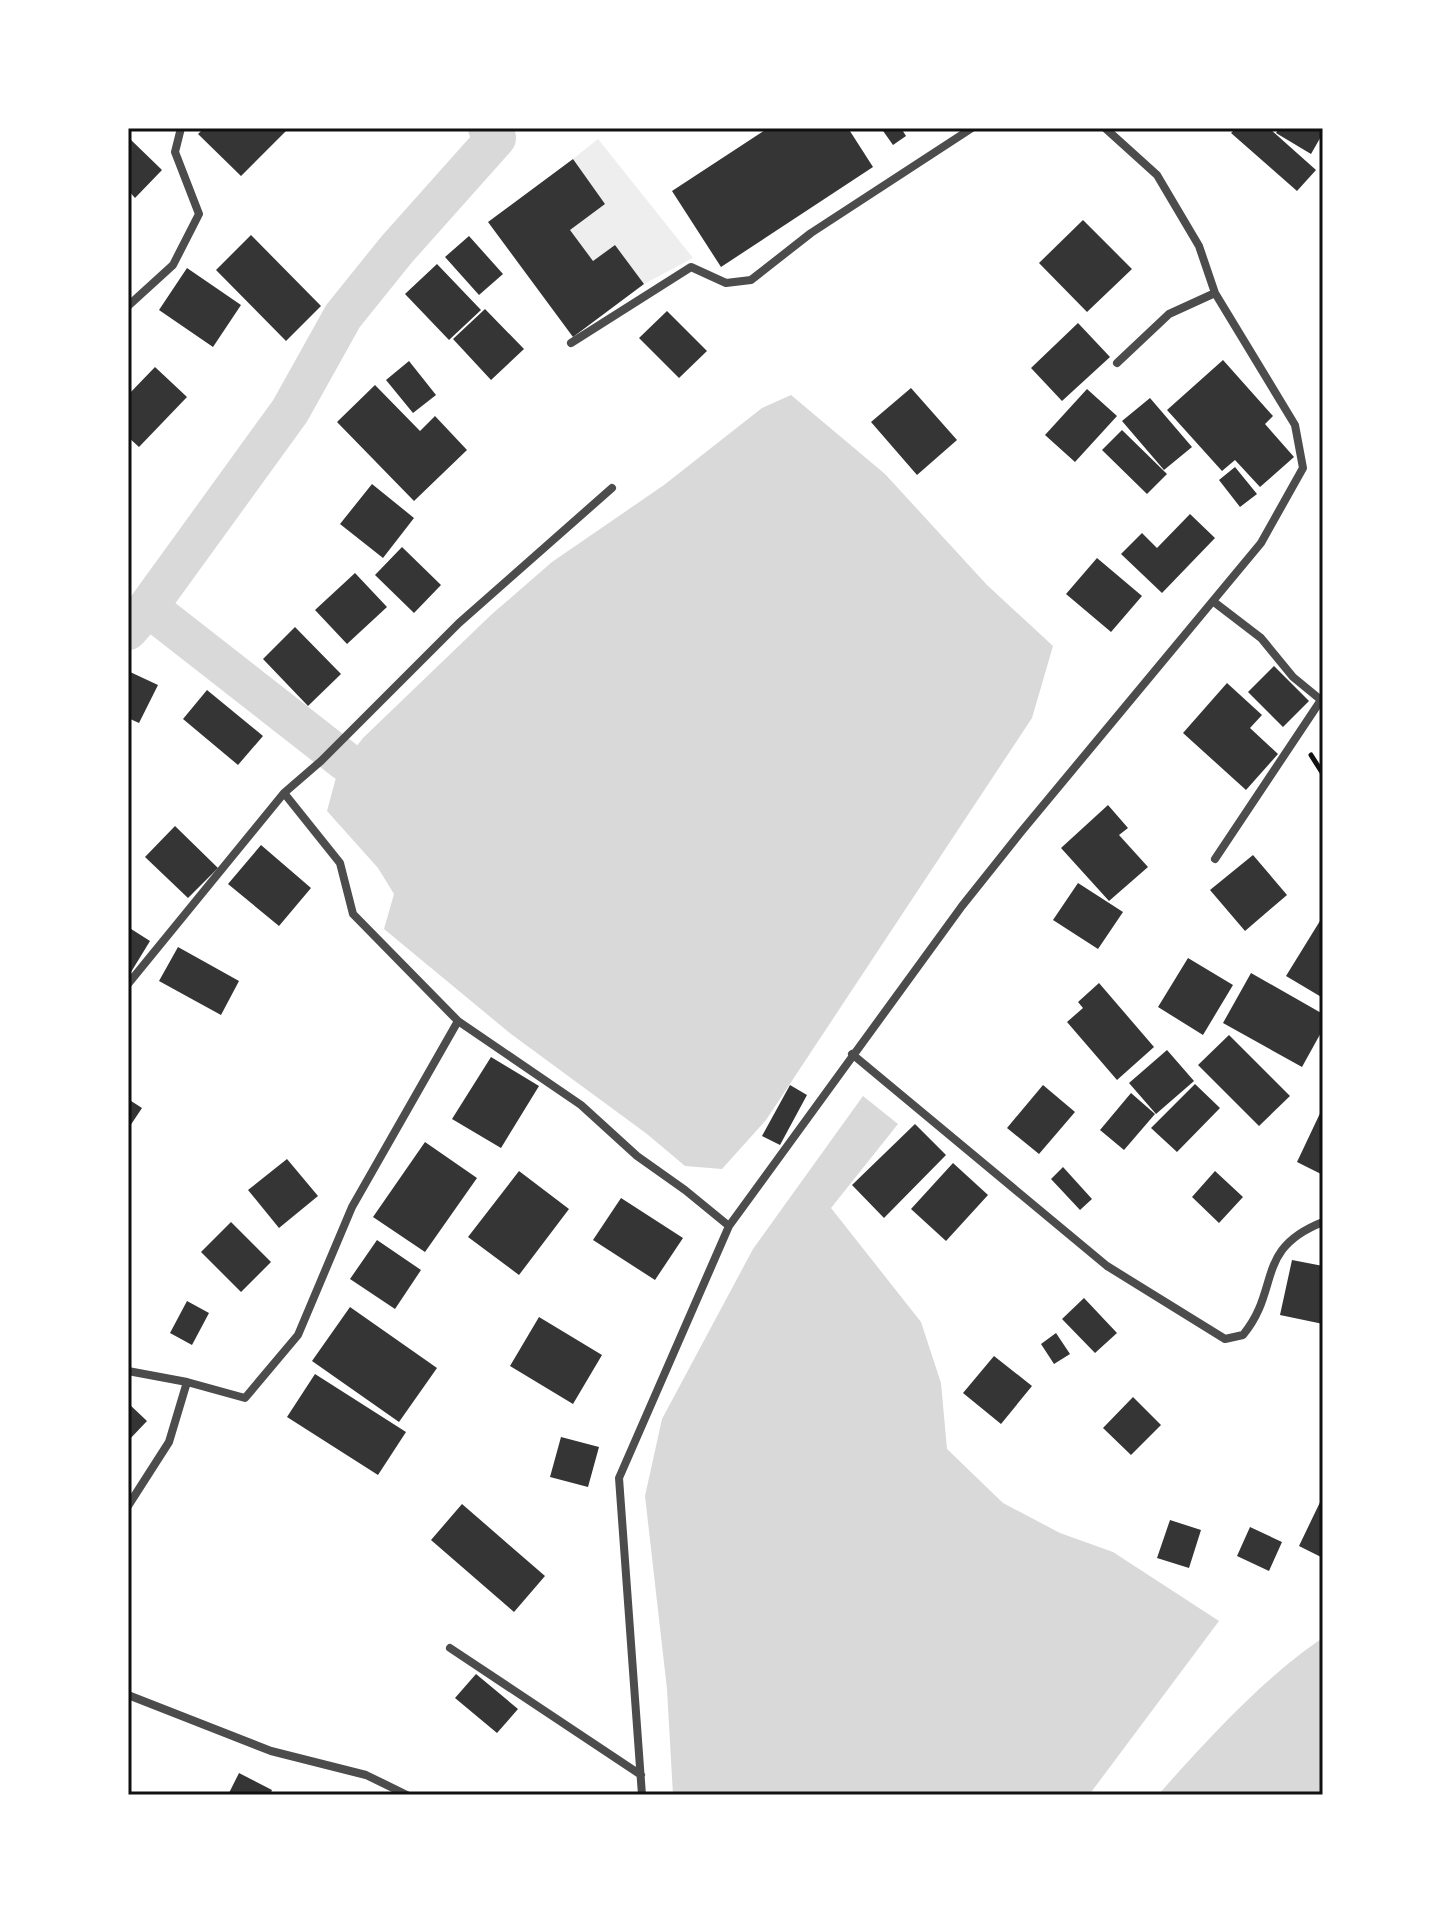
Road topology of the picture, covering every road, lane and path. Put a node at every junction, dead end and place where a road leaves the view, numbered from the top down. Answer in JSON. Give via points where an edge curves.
{"nodes":[{"id":1,"x":181,"y":128,"type":"edge"},
{"id":2,"x":972,"y":128,"type":"edge"},
{"id":3,"x":1105,"y":128,"type":"edge"},
{"id":4,"x":1215,"y":293,"type":"junction"},
{"id":5,"x":128,"y":306,"type":"edge"},
{"id":6,"x":571,"y":343,"type":"dead end"},
{"id":7,"x":1117,"y":363,"type":"dead end"},
{"id":8,"x":612,"y":488,"type":"dead end"},
{"id":9,"x":1214,"y":602,"type":"junction"},
{"id":10,"x":284,"y":793,"type":"junction"},
{"id":11,"x":1215,"y":859,"type":"dead end"},
{"id":12,"x":128,"y":984,"type":"edge"},
{"id":13,"x":458,"y":1021,"type":"junction"},
{"id":14,"x":852,"y":1054,"type":"junction"},
{"id":15,"x":1323,"y":1222,"type":"edge"},
{"id":16,"x":729,"y":1226,"type":"junction"},
{"id":17,"x":128,"y":1371,"type":"edge"},
{"id":18,"x":187,"y":1382,"type":"junction"},
{"id":19,"x":128,"y":1506,"type":"edge"},
{"id":20,"x":450,"y":1648,"type":"dead end"},
{"id":21,"x":128,"y":1695,"type":"edge"},
{"id":22,"x":641,"y":1775,"type":"junction"},
{"id":23,"x":407,"y":1795,"type":"edge"},
{"id":24,"x":642,"y":1795,"type":"edge"}],
"edges":[{"from":1,"to":5,"type":"street","via":[[175,152],[199,214],[173,265]]},
{"from":2,"to":6,"type":"street","via":[[811,233],[751,280],[726,283],[691,267]]},
{"from":3,"to":4,"type":"street","via":[[1157,175],[1199,246]]},
{"from":4,"to":7,"type":"street","via":[[1169,314]]},
{"from":4,"to":9,"type":"street","via":[[1295,425],[1303,468],[1261,543]]},
{"from":8,"to":10,"type":"street","via":[[459,623]]},
{"from":9,"to":11,"type":"street","via":[[1261,638],[1293,677],[1321,700]]},
{"from":9,"to":14,"type":"street","via":[[1021,832]]},
{"from":10,"to":12,"type":"street"},
{"from":10,"to":13,"type":"street","via":[[340,863],[353,914]]},
{"from":13,"to":16,"type":"street","via":[[581,1105],[637,1156]]},
{"from":13,"to":18,"type":"street","via":[[352,1207],[298,1335],[245,1398]]},
{"from":14,"to":15,"type":"street","via":[[1107,1266],[1225,1339],[1243,1335],[1256,1320],[1282,1247]]},
{"from":14,"to":16,"type":"street"},
{"from":16,"to":22,"type":"street","via":[[619,1478]]},
{"from":17,"to":18,"type":"street"},
{"from":18,"to":19,"type":"street","via":[[169,1442]]},
{"from":20,"to":22,"type":"street"},
{"from":21,"to":23,"type":"street","via":[[271,1751],[366,1775]]},
{"from":22,"to":24,"type":"street"}]}
